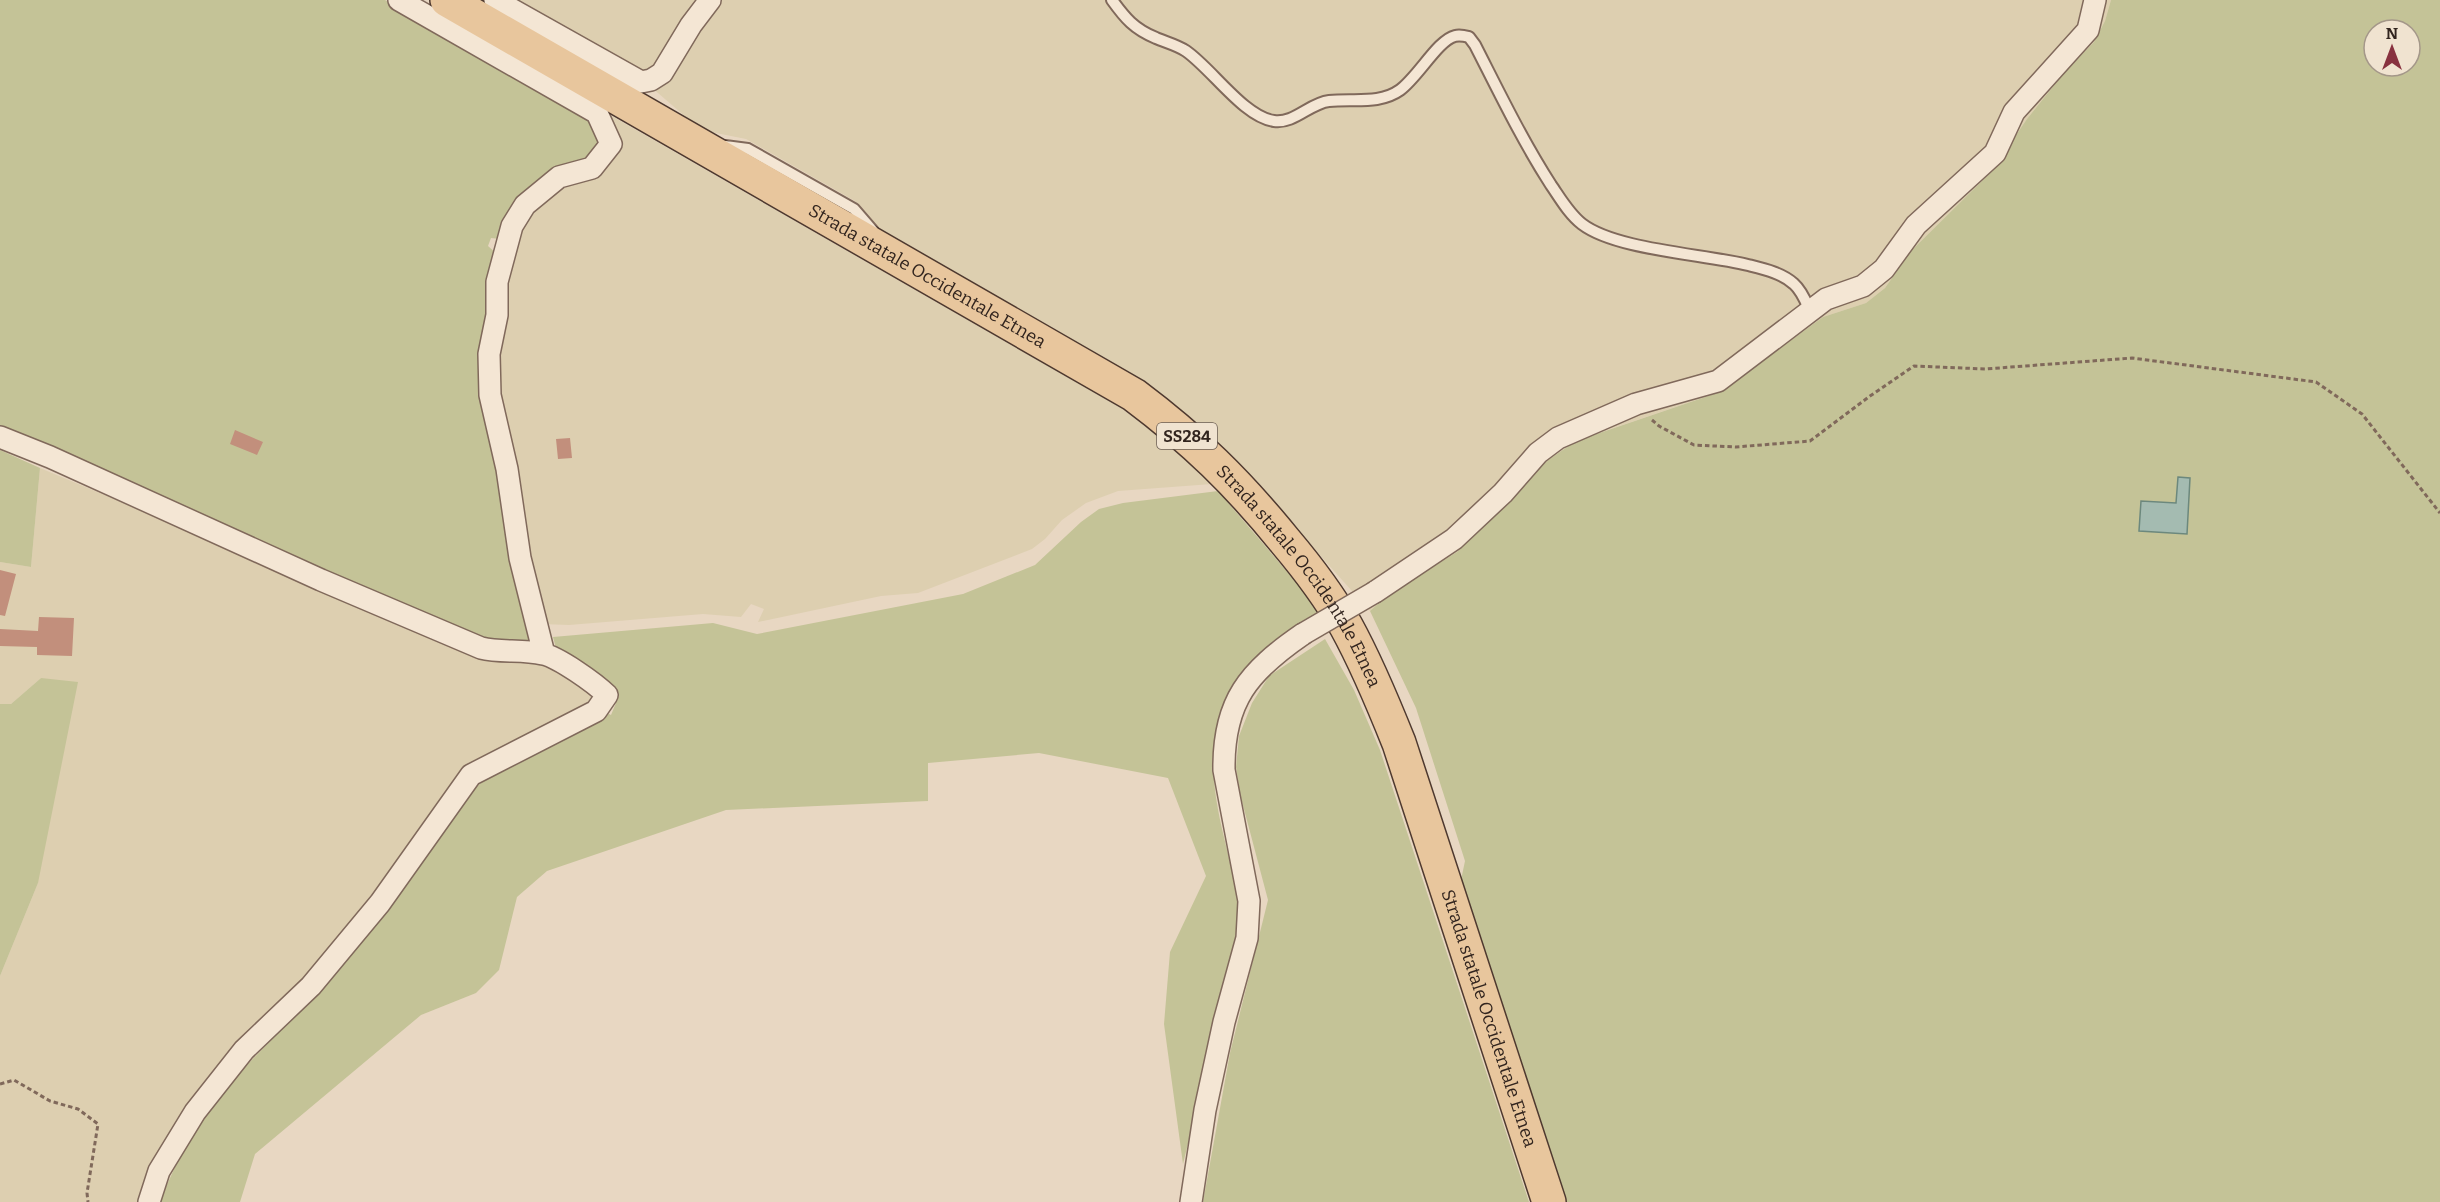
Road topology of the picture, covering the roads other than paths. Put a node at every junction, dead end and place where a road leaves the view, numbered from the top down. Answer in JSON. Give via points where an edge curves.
{"nodes":[{"id":1,"x":399,"y":0,"type":"edge"},
{"id":2,"x":447,"y":0,"type":"edge"},
{"id":3,"x":495,"y":0,"type":"edge"},
{"id":4,"x":710,"y":0,"type":"edge"},
{"id":5,"x":1112,"y":0,"type":"edge"},
{"id":6,"x":2095,"y":0,"type":"edge"},
{"id":7,"x":1810,"y":311,"type":"junction"},
{"id":8,"x":0,"y":437,"type":"edge"},
{"id":9,"x":544,"y":654,"type":"junction"},
{"id":10,"x":149,"y":1202,"type":"edge"},
{"id":11,"x":1191,"y":1202,"type":"edge"},
{"id":12,"x":1549,"y":1202,"type":"edge"}],
"edges":[{"from":1,"to":9,"type":"street","via":[[597,113],[611,144],[592,168],[559,177],[521,210],[512,226],[497,282],[497,315],[489,354],[490,395],[507,470],[520,558]]},
{"from":2,"to":12,"type":"main road","name":"Strada statale Occidentale Etnea","number":"SS284","via":[[1134,395],[1224,471],[1307,568],[1345,624],[1373,677],[1399,743]]},
{"from":3,"to":4,"type":"street","via":[[640,82],[662,73]]},
{"from":5,"to":7,"type":"lane","via":[[1129,23],[1184,50],[1247,110],[1274,121],[1293,118],[1328,101],[1387,97],[1417,75],[1443,42],[1456,35],[1469,37],[1533,156],[1581,224],[1605,237],[1770,270],[1794,284]]},
{"from":6,"to":7,"type":"street","via":[[2088,30],[2014,112],[1995,153],[1916,225],[1884,269],[1863,286],[1826,299]]},
{"from":7,"to":11,"type":"street","bridge":true,"via":[[1718,381],[1636,404],[1558,438],[1538,453],[1454,539],[1303,634],[1255,672],[1242,691],[1223,751],[1249,901],[1247,938],[1205,1110]]},
{"from":8,"to":9,"type":"street","via":[[481,648]]},
{"from":9,"to":10,"type":"street","via":[[595,683],[607,695],[596,711],[471,775],[380,903],[311,986],[244,1050],[195,1112],[159,1171]]}]}
